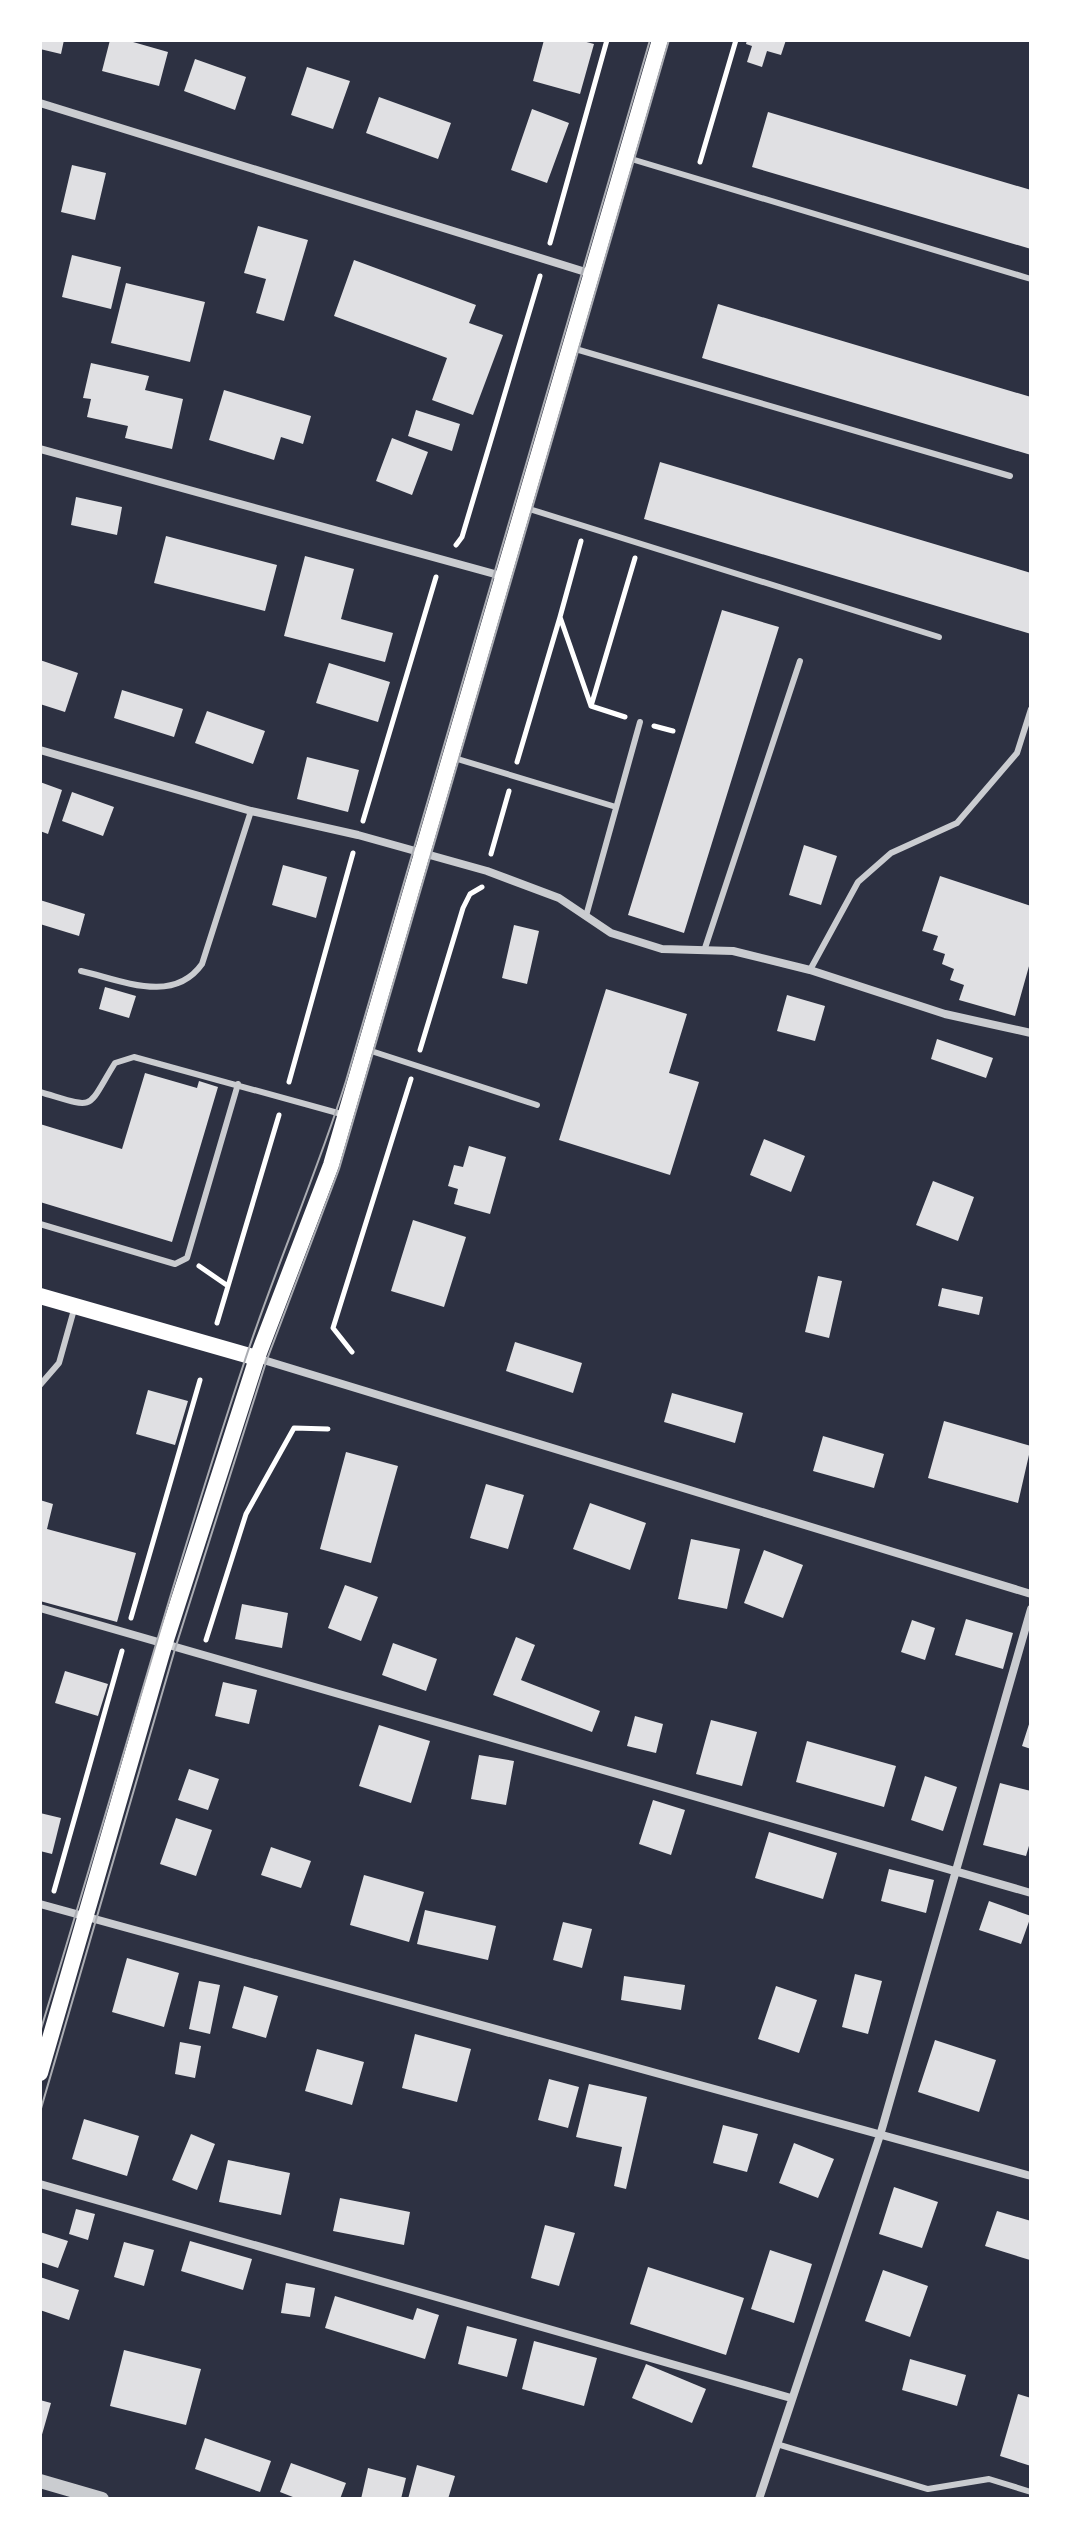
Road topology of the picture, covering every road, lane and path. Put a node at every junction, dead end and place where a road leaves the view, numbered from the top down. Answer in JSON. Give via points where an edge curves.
{"nodes":[{"id":1,"x":607,"y":40,"type":"edge"},
{"id":2,"x":660,"y":40,"type":"edge"},
{"id":3,"x":736,"y":40,"type":"edge"},
{"id":4,"x":40,"y":103,"type":"edge"},
{"id":5,"x":626,"y":158,"type":"junction"},
{"id":6,"x":696,"y":179,"type":"junction"},
{"id":7,"x":545,"y":259,"type":"junction"},
{"id":8,"x":592,"y":274,"type":"junction"},
{"id":9,"x":1031,"y":279,"type":"edge"},
{"id":10,"x":570,"y":348,"type":"junction"},
{"id":11,"x":40,"y":449,"type":"edge"},
{"id":12,"x":1010,"y":476,"type":"dead end"},
{"id":13,"x":523,"y":507,"type":"junction"},
{"id":14,"x":585,"y":526,"type":"junction"},
{"id":15,"x":639,"y":543,"type":"junction"},
{"id":16,"x":442,"y":558,"type":"junction"},
{"id":17,"x":502,"y":576,"type":"junction"},
{"id":18,"x":560,"y":617,"type":"junction"},
{"id":19,"x":939,"y":637,"type":"dead end"},
{"id":20,"x":800,"y":661,"type":"dead end"},
{"id":21,"x":591,"y":706,"type":"junction"},
{"id":22,"x":1031,"y":709,"type":"edge"},
{"id":23,"x":640,"y":722,"type":"junction"},
{"id":24,"x":673,"y":731,"type":"dead end"},
{"id":25,"x":40,"y":750,"type":"edge"},
{"id":26,"x":450,"y":757,"type":"junction"},
{"id":27,"x":513,"y":777,"type":"junction"},
{"id":28,"x":616,"y":807,"type":"junction"},
{"id":29,"x":251,"y":811,"type":"junction"},
{"id":30,"x":358,"y":835,"type":"junction"},
{"id":31,"x":422,"y":852,"type":"junction"},
{"id":32,"x":487,"y":871,"type":"junction"},
{"id":33,"x":586,"y":916,"type":"junction"},
{"id":34,"x":705,"y":948,"type":"junction"},
{"id":35,"x":810,"y":970,"type":"junction"},
{"id":36,"x":81,"y":971,"type":"dead end"},
{"id":37,"x":1031,"y":1033,"type":"edge"},
{"id":38,"x":364,"y":1048,"type":"junction"},
{"id":39,"x":415,"y":1065,"type":"junction"},
{"id":40,"x":238,"y":1084,"type":"junction"},
{"id":41,"x":40,"y":1092,"type":"edge"},
{"id":42,"x":537,"y":1105,"type":"dead end"},
{"id":43,"x":345,"y":1115,"type":"junction"},
{"id":44,"x":40,"y":1224,"type":"edge"},
{"id":45,"x":187,"y":1258,"type":"junction"},
{"id":46,"x":228,"y":1286,"type":"dead end"},
{"id":47,"x":40,"y":1296,"type":"edge"},
{"id":48,"x":75,"y":1306,"type":"junction"},
{"id":49,"x":352,"y":1352,"type":"dead end"},
{"id":50,"x":257,"y":1358,"type":"junction"},
{"id":51,"x":40,"y":1385,"type":"edge"},
{"id":52,"x":328,"y":1429,"type":"dead end"},
{"id":53,"x":1031,"y":1594,"type":"edge"},
{"id":54,"x":40,"y":1608,"type":"edge"},
{"id":55,"x":1031,"y":1609,"type":"edge"},
{"id":56,"x":164,"y":1646,"type":"junction"},
{"id":57,"x":200,"y":1656,"type":"junction"},
{"id":58,"x":957,"y":1870,"type":"junction"},
{"id":59,"x":1031,"y":1893,"type":"edge"},
{"id":60,"x":40,"y":1904,"type":"edge"},
{"id":61,"x":87,"y":1917,"type":"junction"},
{"id":62,"x":40,"y":2073,"type":"edge"},
{"id":63,"x":881,"y":2132,"type":"junction"},
{"id":64,"x":1031,"y":2176,"type":"edge"},
{"id":65,"x":40,"y":2184,"type":"edge"},
{"id":66,"x":791,"y":2398,"type":"junction"},
{"id":67,"x":777,"y":2444,"type":"junction"},
{"id":68,"x":40,"y":2481,"type":"edge"},
{"id":69,"x":1031,"y":2492,"type":"edge"},
{"id":70,"x":102,"y":2499,"type":"edge"},
{"id":71,"x":759,"y":2499,"type":"edge"}],
"edges":[{"from":1,"to":7,"type":"path"},
{"from":2,"to":5,"type":"main road"},
{"from":3,"to":6,"type":"path"},
{"from":4,"to":7,"type":"street"},
{"from":5,"to":6,"type":"lane"},
{"from":5,"to":8,"type":"main road"},
{"from":6,"to":9,"type":"lane"},
{"from":7,"to":8,"type":"street"},
{"from":7,"to":16,"type":"path","via":[[462,537]]},
{"from":8,"to":10,"type":"main road"},
{"from":10,"to":12,"type":"lane"},
{"from":10,"to":13,"type":"main road"},
{"from":11,"to":16,"type":"street"},
{"from":13,"to":14,"type":"lane"},
{"from":13,"to":17,"type":"main road"},
{"from":14,"to":15,"type":"lane"},
{"from":14,"to":18,"type":"path"},
{"from":15,"to":19,"type":"lane"},
{"from":15,"to":21,"type":"path"},
{"from":16,"to":17,"type":"street"},
{"from":16,"to":30,"type":"path"},
{"from":17,"to":26,"type":"main road"},
{"from":18,"to":21,"type":"path"},
{"from":18,"to":27,"type":"path"},
{"from":20,"to":34,"type":"lane"},
{"from":21,"to":23,"type":"path"},
{"from":22,"to":35,"type":"lane","via":[[1017,753],[957,823],[891,853],[858,882]]},
{"from":23,"to":24,"type":"path"},
{"from":23,"to":28,"type":"lane"},
{"from":25,"to":29,"type":"street"},
{"from":26,"to":27,"type":"lane"},
{"from":26,"to":31,"type":"main road"},
{"from":27,"to":28,"type":"lane"},
{"from":27,"to":32,"type":"path"},
{"from":28,"to":33,"type":"lane"},
{"from":29,"to":30,"type":"street"},
{"from":29,"to":36,"type":"lane","via":[[195,974],[163,989]]},
{"from":30,"to":31,"type":"street"},
{"from":31,"to":32,"type":"street"},
{"from":31,"to":38,"type":"main road"},
{"from":32,"to":33,"type":"street","via":[[559,898]]},
{"from":32,"to":39,"type":"path","via":[[482,887],[470,894],[463,908]]},
{"from":33,"to":34,"type":"street","via":[[611,933],[662,949]]},
{"from":34,"to":35,"type":"street"},
{"from":35,"to":37,"type":"street","via":[[945,1014]]},
{"from":38,"to":39,"type":"lane"},
{"from":38,"to":43,"type":"main road"},
{"from":39,"to":42,"type":"lane"},
{"from":39,"to":49,"type":"path","via":[[333,1328]]},
{"from":40,"to":41,"type":"lane","via":[[128,1057],[115,1063],[93,1101],[78,1104]]},
{"from":40,"to":43,"type":"lane"},
{"from":40,"to":45,"type":"lane"},
{"from":43,"to":50,"type":"main road"},
{"from":44,"to":45,"type":"lane","via":[[175,1264]]},
{"from":45,"to":46,"type":"path"},
{"from":47,"to":48,"type":"main road"},
{"from":48,"to":50,"type":"main road"},
{"from":48,"to":51,"type":"lane","via":[[59,1363]]},
{"from":50,"to":53,"type":"street"},
{"from":50,"to":56,"type":"main road"},
{"from":52,"to":57,"type":"path","via":[[294,1428],[246,1514]]},
{"from":54,"to":56,"type":"street"},
{"from":55,"to":58,"type":"street"},
{"from":56,"to":57,"type":"street"},
{"from":56,"to":61,"type":"main road"},
{"from":57,"to":58,"type":"street"},
{"from":58,"to":59,"type":"street"},
{"from":58,"to":63,"type":"street"},
{"from":60,"to":61,"type":"street"},
{"from":61,"to":62,"type":"main road"},
{"from":61,"to":63,"type":"street"},
{"from":63,"to":64,"type":"street"},
{"from":63,"to":66,"type":"street"},
{"from":65,"to":66,"type":"street"},
{"from":66,"to":67,"type":"street"},
{"from":67,"to":69,"type":"lane","via":[[928,2489],[989,2479]]},
{"from":67,"to":71,"type":"street"},
{"from":68,"to":70,"type":"street"}]}
